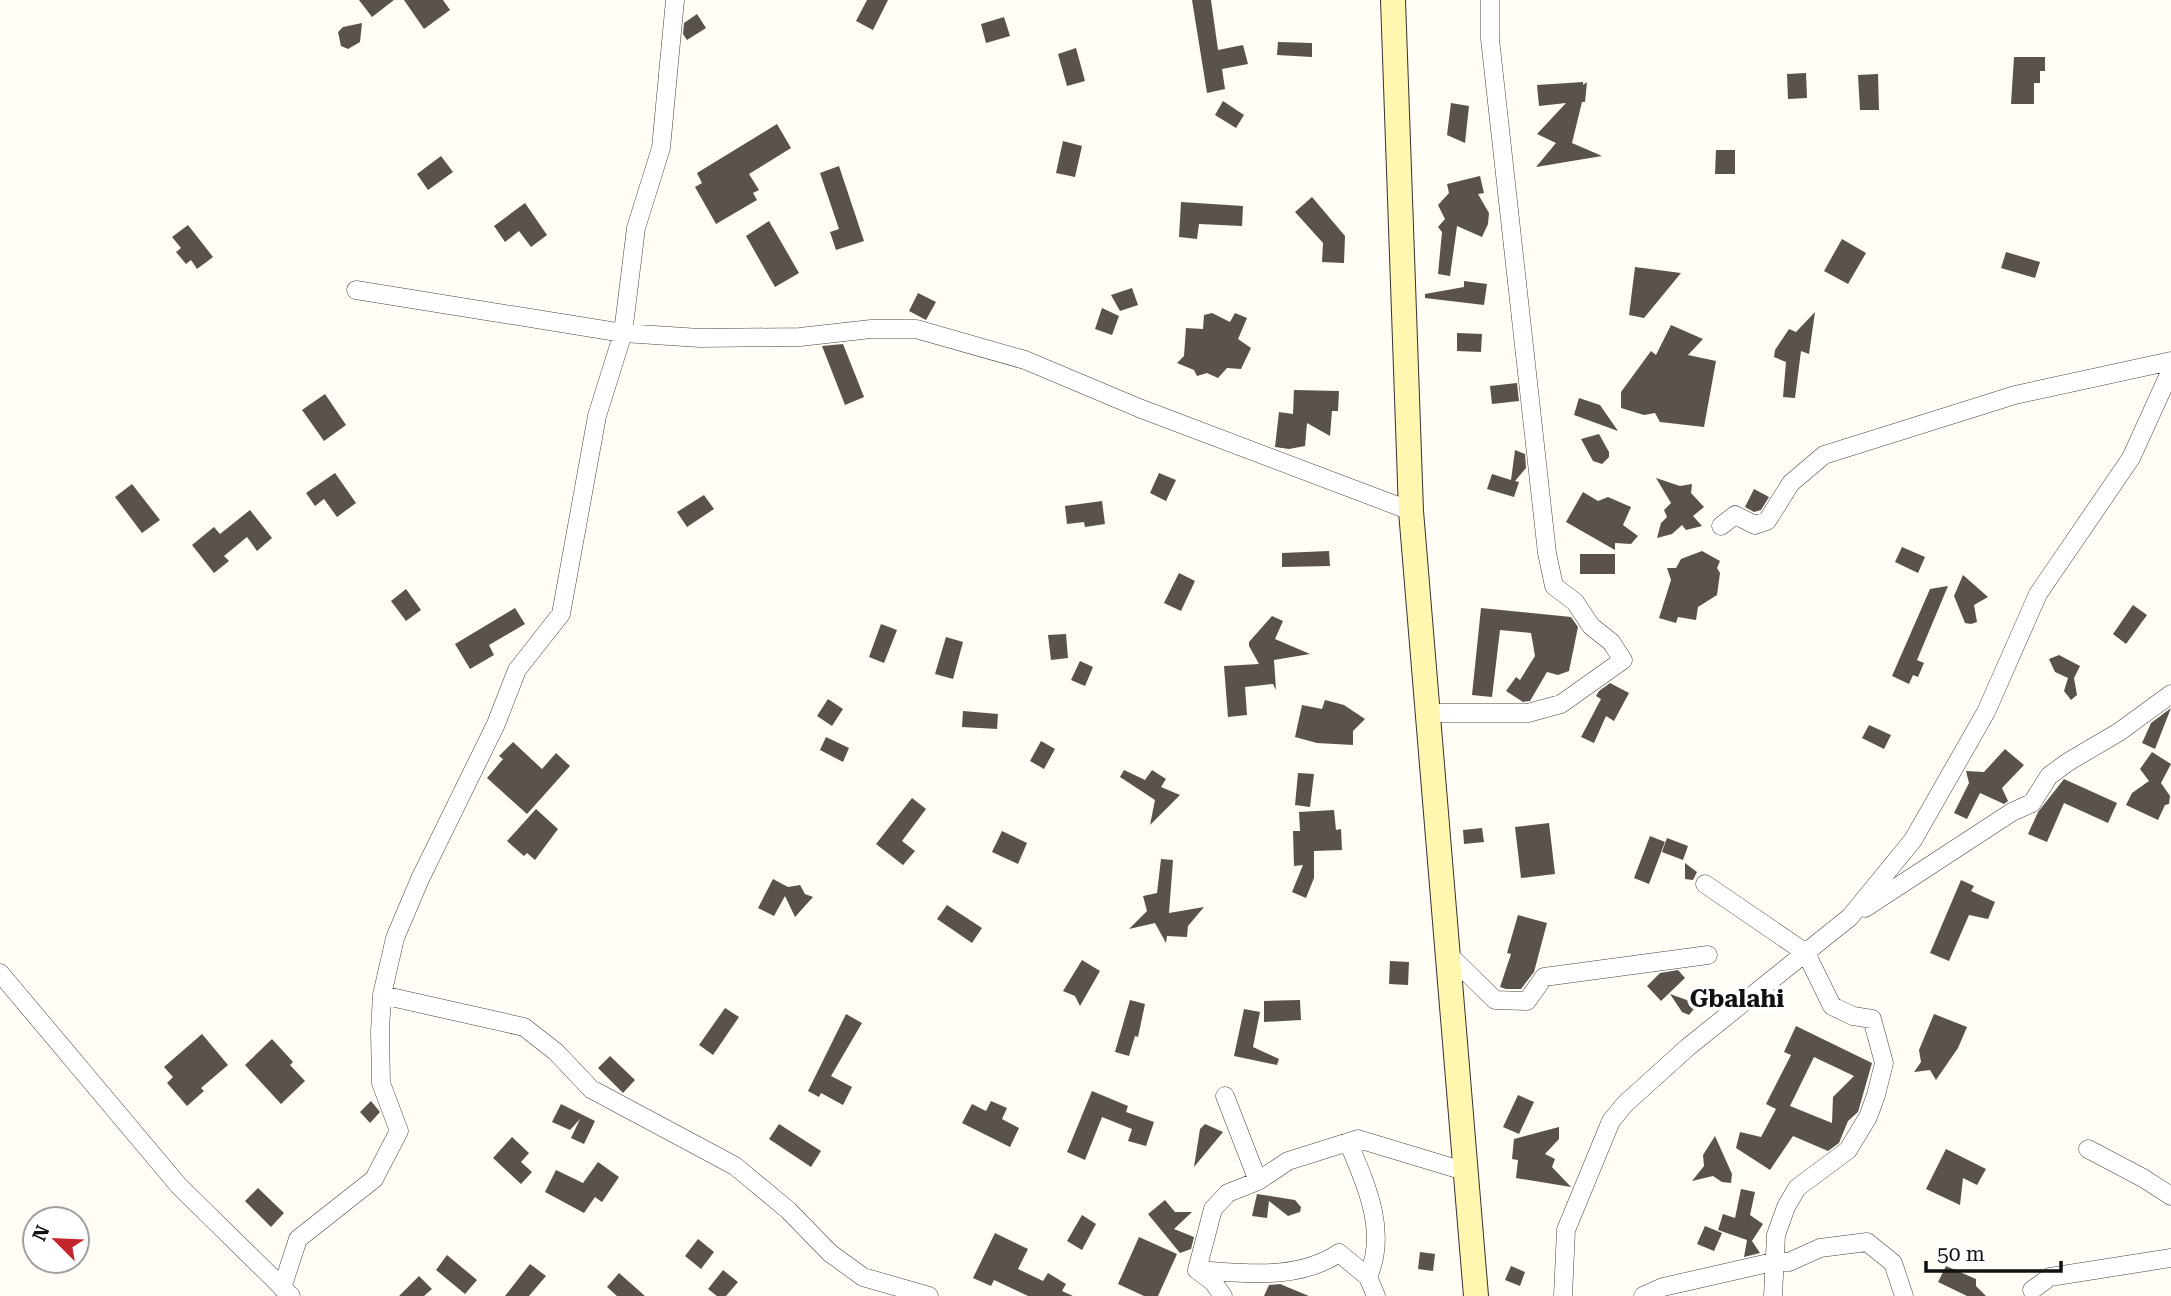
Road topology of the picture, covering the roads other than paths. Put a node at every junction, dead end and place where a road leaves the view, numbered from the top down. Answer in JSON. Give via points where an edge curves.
{"nodes":[{"id":1,"x":675,"y":0,"type":"edge"},
{"id":2,"x":1393,"y":0,"type":"edge"},
{"id":3,"x":1490,"y":0,"type":"edge"},
{"id":4,"x":356,"y":290,"type":"dead end"},
{"id":5,"x":623,"y":333,"type":"junction"},
{"id":6,"x":2171,"y":361,"type":"edge"},
{"id":7,"x":2171,"y":370,"type":"edge"},
{"id":8,"x":1411,"y":511,"type":"junction"},
{"id":9,"x":1721,"y":526,"type":"dead end"},
{"id":10,"x":2171,"y":694,"type":"edge"},
{"id":11,"x":1427,"y":713,"type":"junction"},
{"id":12,"x":1705,"y":884,"type":"dead end"},
{"id":13,"x":1850,"y":918,"type":"junction"},
{"id":14,"x":1446,"y":952,"type":"junction"},
{"id":15,"x":1806,"y":953,"type":"junction"},
{"id":16,"x":1708,"y":955,"type":"dead end"},
{"id":17,"x":0,"y":972,"type":"edge"},
{"id":18,"x":382,"y":995,"type":"junction"},
{"id":19,"x":1225,"y":1096,"type":"dead end"},
{"id":20,"x":1348,"y":1142,"type":"junction"},
{"id":21,"x":2088,"y":1149,"type":"dead end"},
{"id":22,"x":1464,"y":1171,"type":"junction"},
{"id":23,"x":1258,"y":1181,"type":"junction"},
{"id":24,"x":2171,"y":1196,"type":"edge"},
{"id":25,"x":2171,"y":1258,"type":"edge"},
{"id":26,"x":1773,"y":1262,"type":"junction"},
{"id":27,"x":1197,"y":1270,"type":"junction"},
{"id":28,"x":1368,"y":1277,"type":"junction"},
{"id":29,"x":2032,"y":1290,"type":"dead end"},
{"id":30,"x":287,"y":1292,"type":"edge"},
{"id":31,"x":929,"y":1296,"type":"edge"},
{"id":32,"x":1223,"y":1296,"type":"edge"},
{"id":33,"x":1376,"y":1296,"type":"edge"},
{"id":34,"x":1476,"y":1296,"type":"edge"},
{"id":35,"x":1563,"y":1296,"type":"edge"},
{"id":36,"x":1643,"y":1296,"type":"edge"},
{"id":37,"x":1773,"y":1296,"type":"edge"},
{"id":38,"x":1904,"y":1296,"type":"edge"}],
"edges":[{"from":1,"to":5,"type":"street","via":[[661,148],[636,228]]},
{"from":2,"to":8,"type":"street"},
{"from":3,"to":11,"type":"street","via":[[1490,39],[1547,554],[1554,586],[1575,602],[1623,660],[1561,704],[1528,713]]},
{"from":4,"to":5,"type":"street"},
{"from":5,"to":8,"type":"street","via":[[800,337],[916,329],[1025,360]]},
{"from":5,"to":18,"type":"street","via":[[597,416],[561,614],[517,670],[395,938]]},
{"from":6,"to":9,"type":"street","via":[[2015,395],[1824,455],[1791,483],[1767,522],[1755,525],[1735,515]]},
{"from":7,"to":13,"type":"street","via":[[2131,458],[2038,594],[1956,769],[1913,840]]},
{"from":8,"to":11,"type":"street"},
{"from":10,"to":13,"type":"street","via":[[2049,776],[2032,803]]},
{"from":11,"to":14,"type":"street"},
{"from":12,"to":15,"type":"street"},
{"from":13,"to":15,"type":"street"},
{"from":14,"to":16,"type":"street","via":[[1495,1000],[1527,1002],[1544,977]]},
{"from":14,"to":22,"type":"street"},
{"from":15,"to":26,"type":"street","via":[[1832,1006],[1872,1019],[1884,1063],[1868,1117],[1848,1150],[1797,1188],[1786,1207]]},
{"from":15,"to":35,"type":"street","via":[[1688,1047],[1611,1121],[1566,1230]]},
{"from":17,"to":30,"type":"street","via":[[179,1186]]},
{"from":18,"to":30,"type":"street","via":[[381,1083],[399,1131],[374,1179],[298,1238]]},
{"from":18,"to":31,"type":"street","via":[[524,1027],[591,1089],[735,1166],[863,1277]]},
{"from":19,"to":23,"type":"street"},
{"from":20,"to":22,"type":"street","via":[[1358,1139]]},
{"from":20,"to":23,"type":"street","via":[[1288,1161]]},
{"from":20,"to":28,"type":"street","via":[[1372,1198],[1376,1259]]},
{"from":21,"to":24,"type":"street"},
{"from":22,"to":34,"type":"street"},
{"from":23,"to":27,"type":"street","via":[[1228,1193],[1213,1209]]},
{"from":25,"to":29,"type":"street","via":[[2050,1277]]},
{"from":26,"to":36,"type":"street","via":[[1663,1287]]},
{"from":26,"to":37,"type":"street"},
{"from":26,"to":38,"type":"street","via":[[1790,1262],[1821,1248],[1867,1242],[1893,1263]]},
{"from":27,"to":28,"type":"street","via":[[1270,1274],[1319,1266],[1339,1253]]},
{"from":27,"to":32,"type":"street"},
{"from":28,"to":33,"type":"street"}]}
